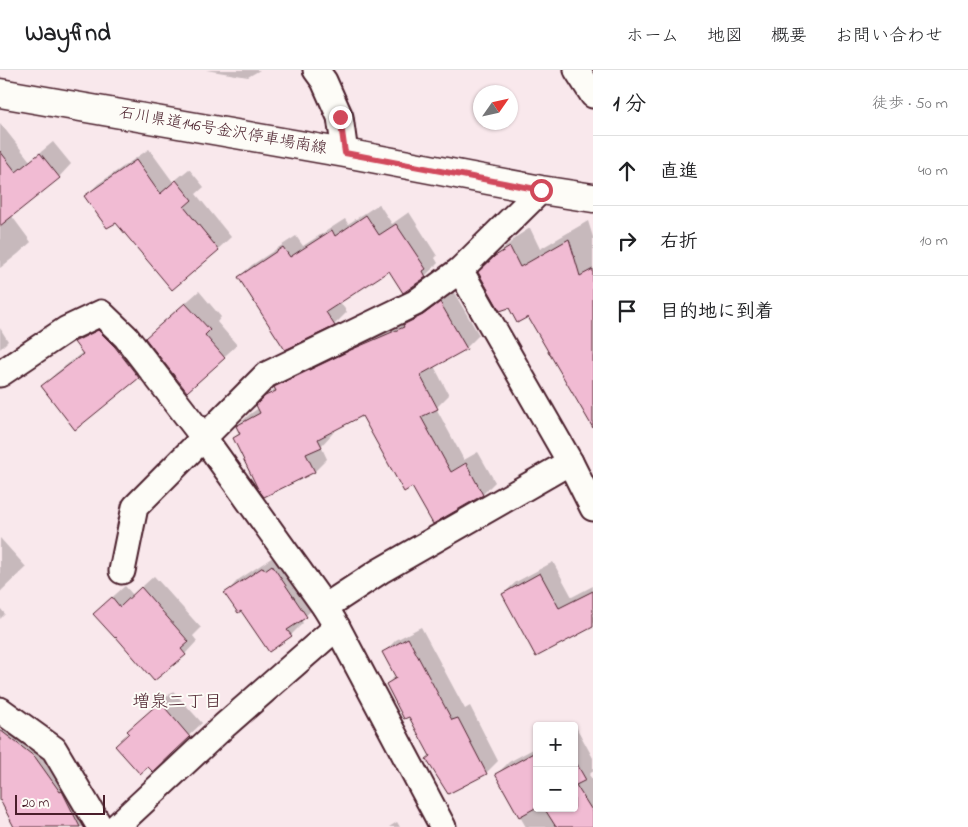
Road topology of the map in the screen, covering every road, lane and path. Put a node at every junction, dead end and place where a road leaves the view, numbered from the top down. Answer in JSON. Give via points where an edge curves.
{"nodes":[{"id":1,"x":316,"y":70,"type":"edge"},
{"id":2,"x":577,"y":70,"type":"edge"},
{"id":3,"x":0,"y":93,"type":"edge"},
{"id":4,"x":593,"y":95,"type":"edge"},
{"id":5,"x":345,"y":153,"type":"junction"},
{"id":6,"x":541,"y":190,"type":"junction"},
{"id":7,"x":593,"y":198,"type":"edge"},
{"id":8,"x":460,"y":270,"type":"junction"},
{"id":9,"x":0,"y":374,"type":"edge"},
{"id":10,"x":204,"y":438,"type":"junction"},
{"id":11,"x":570,"y":462,"type":"junction"},
{"id":12,"x":593,"y":508,"type":"edge"},
{"id":13,"x":122,"y":571,"type":"dead end"},
{"id":14,"x":331,"y":617,"type":"junction"},
{"id":15,"x":0,"y":710,"type":"edge"},
{"id":16,"x":100,"y":827,"type":"edge"},
{"id":17,"x":116,"y":827,"type":"edge"},
{"id":18,"x":443,"y":827,"type":"edge"}],
"edges":[{"from":1,"to":5,"type":"street","via":[[340,117]]},
{"from":2,"to":4,"type":"street"},
{"from":3,"to":5,"type":"main road","name":"石川県道146号金沢停車場南線"},
{"from":5,"to":6,"type":"main road","name":"石川県道146号金沢停車場南線"},
{"from":6,"to":7,"type":"main road","name":"石川県道146号金沢停車場南線"},
{"from":6,"to":8,"type":"street"},
{"from":8,"to":10,"type":"street","via":[[415,303],[266,375]]},
{"from":8,"to":11,"type":"street"},
{"from":9,"to":10,"type":"street","via":[[67,329],[101,313],[126,337]]},
{"from":10,"to":13,"type":"street","via":[[135,507]]},
{"from":10,"to":14,"type":"street"},
{"from":11,"to":12,"type":"street"},
{"from":11,"to":14,"type":"street","via":[[380,571]]},
{"from":14,"to":17,"type":"street","via":[[224,726]]},
{"from":14,"to":18,"type":"street"},
{"from":15,"to":16,"type":"street","via":[[54,749]]}]}
